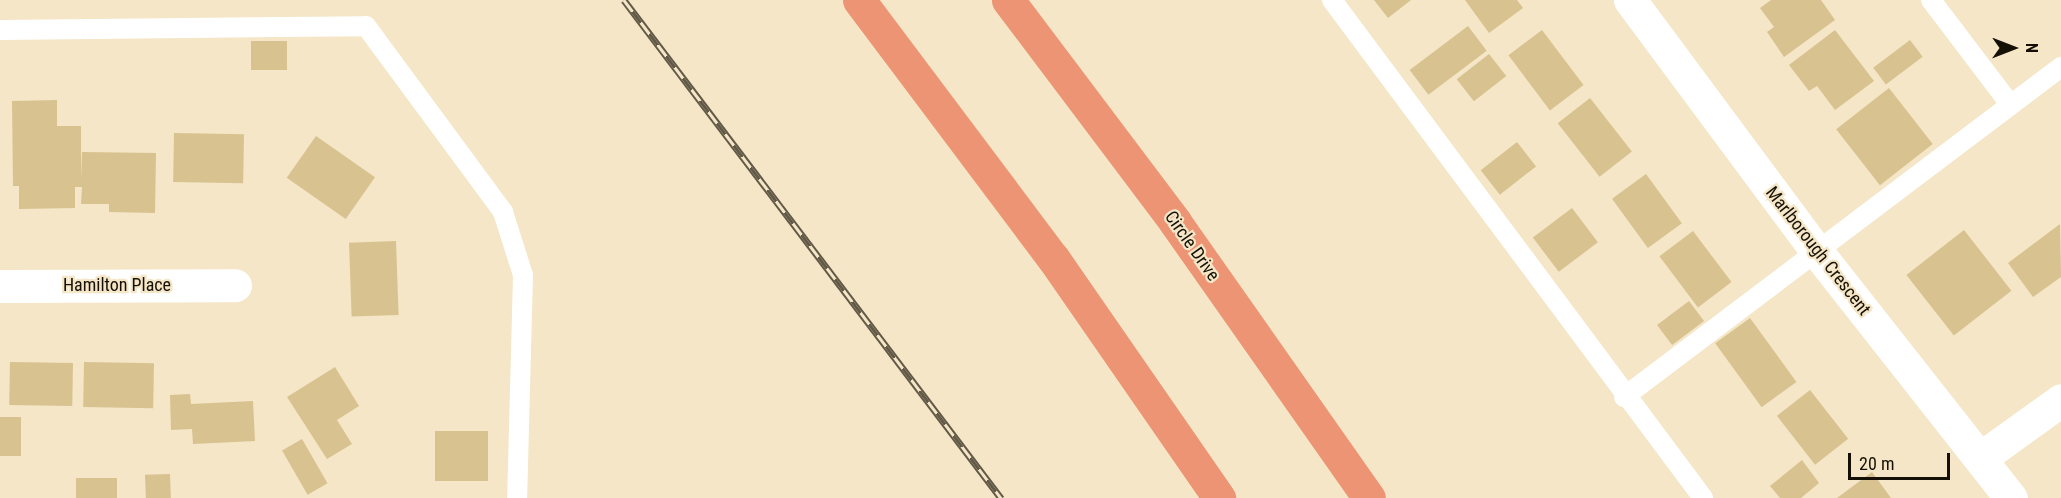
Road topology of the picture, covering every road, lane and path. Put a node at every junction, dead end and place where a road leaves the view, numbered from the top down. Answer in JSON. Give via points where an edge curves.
{"nodes":[{"id":1,"x":859,"y":0,"type":"edge"},
{"id":2,"x":1008,"y":0,"type":"edge"},
{"id":3,"x":1332,"y":0,"type":"edge"},
{"id":4,"x":1931,"y":0,"type":"edge"},
{"id":5,"x":1637,"y":3,"type":"edge"},
{"id":6,"x":0,"y":30,"type":"edge"},
{"id":7,"x":2061,"y":67,"type":"edge"},
{"id":8,"x":2010,"y":104,"type":"junction"},
{"id":9,"x":1818,"y":253,"type":"junction"},
{"id":10,"x":235,"y":285,"type":"dead end"},
{"id":11,"x":0,"y":286,"type":"edge"},
{"id":12,"x":1624,"y":397,"type":"junction"},
{"id":13,"x":2061,"y":400,"type":"edge"},
{"id":14,"x":1982,"y":457,"type":"junction"},
{"id":15,"x":517,"y":498,"type":"edge"},
{"id":16,"x":1219,"y":498,"type":"edge"},
{"id":17,"x":1369,"y":498,"type":"edge"},
{"id":18,"x":1703,"y":498,"type":"edge"},
{"id":19,"x":2011,"y":498,"type":"edge"}],
"edges":[{"from":1,"to":16,"type":"highway","via":[[1053,258]]},
{"from":2,"to":17,"type":"highway","name":"Circle Drive","via":[[1175,222]]},
{"from":3,"to":12,"type":"lane"},
{"from":4,"to":8,"type":"lane"},
{"from":5,"to":9,"type":"street","name":"Marlborough Crescent"},
{"from":6,"to":15,"type":"lane","via":[[366,26],[503,212],[522,275]]},
{"from":7,"to":8,"type":"lane"},
{"from":8,"to":9,"type":"lane"},
{"from":9,"to":12,"type":"lane"},
{"from":9,"to":14,"type":"street","name":"Marlborough Crescent"},
{"from":10,"to":11,"type":"street","name":"Hamilton Place"},
{"from":12,"to":18,"type":"lane"},
{"from":13,"to":14,"type":"street"},
{"from":14,"to":19,"type":"street","name":"Marlborough Crescent"}]}
